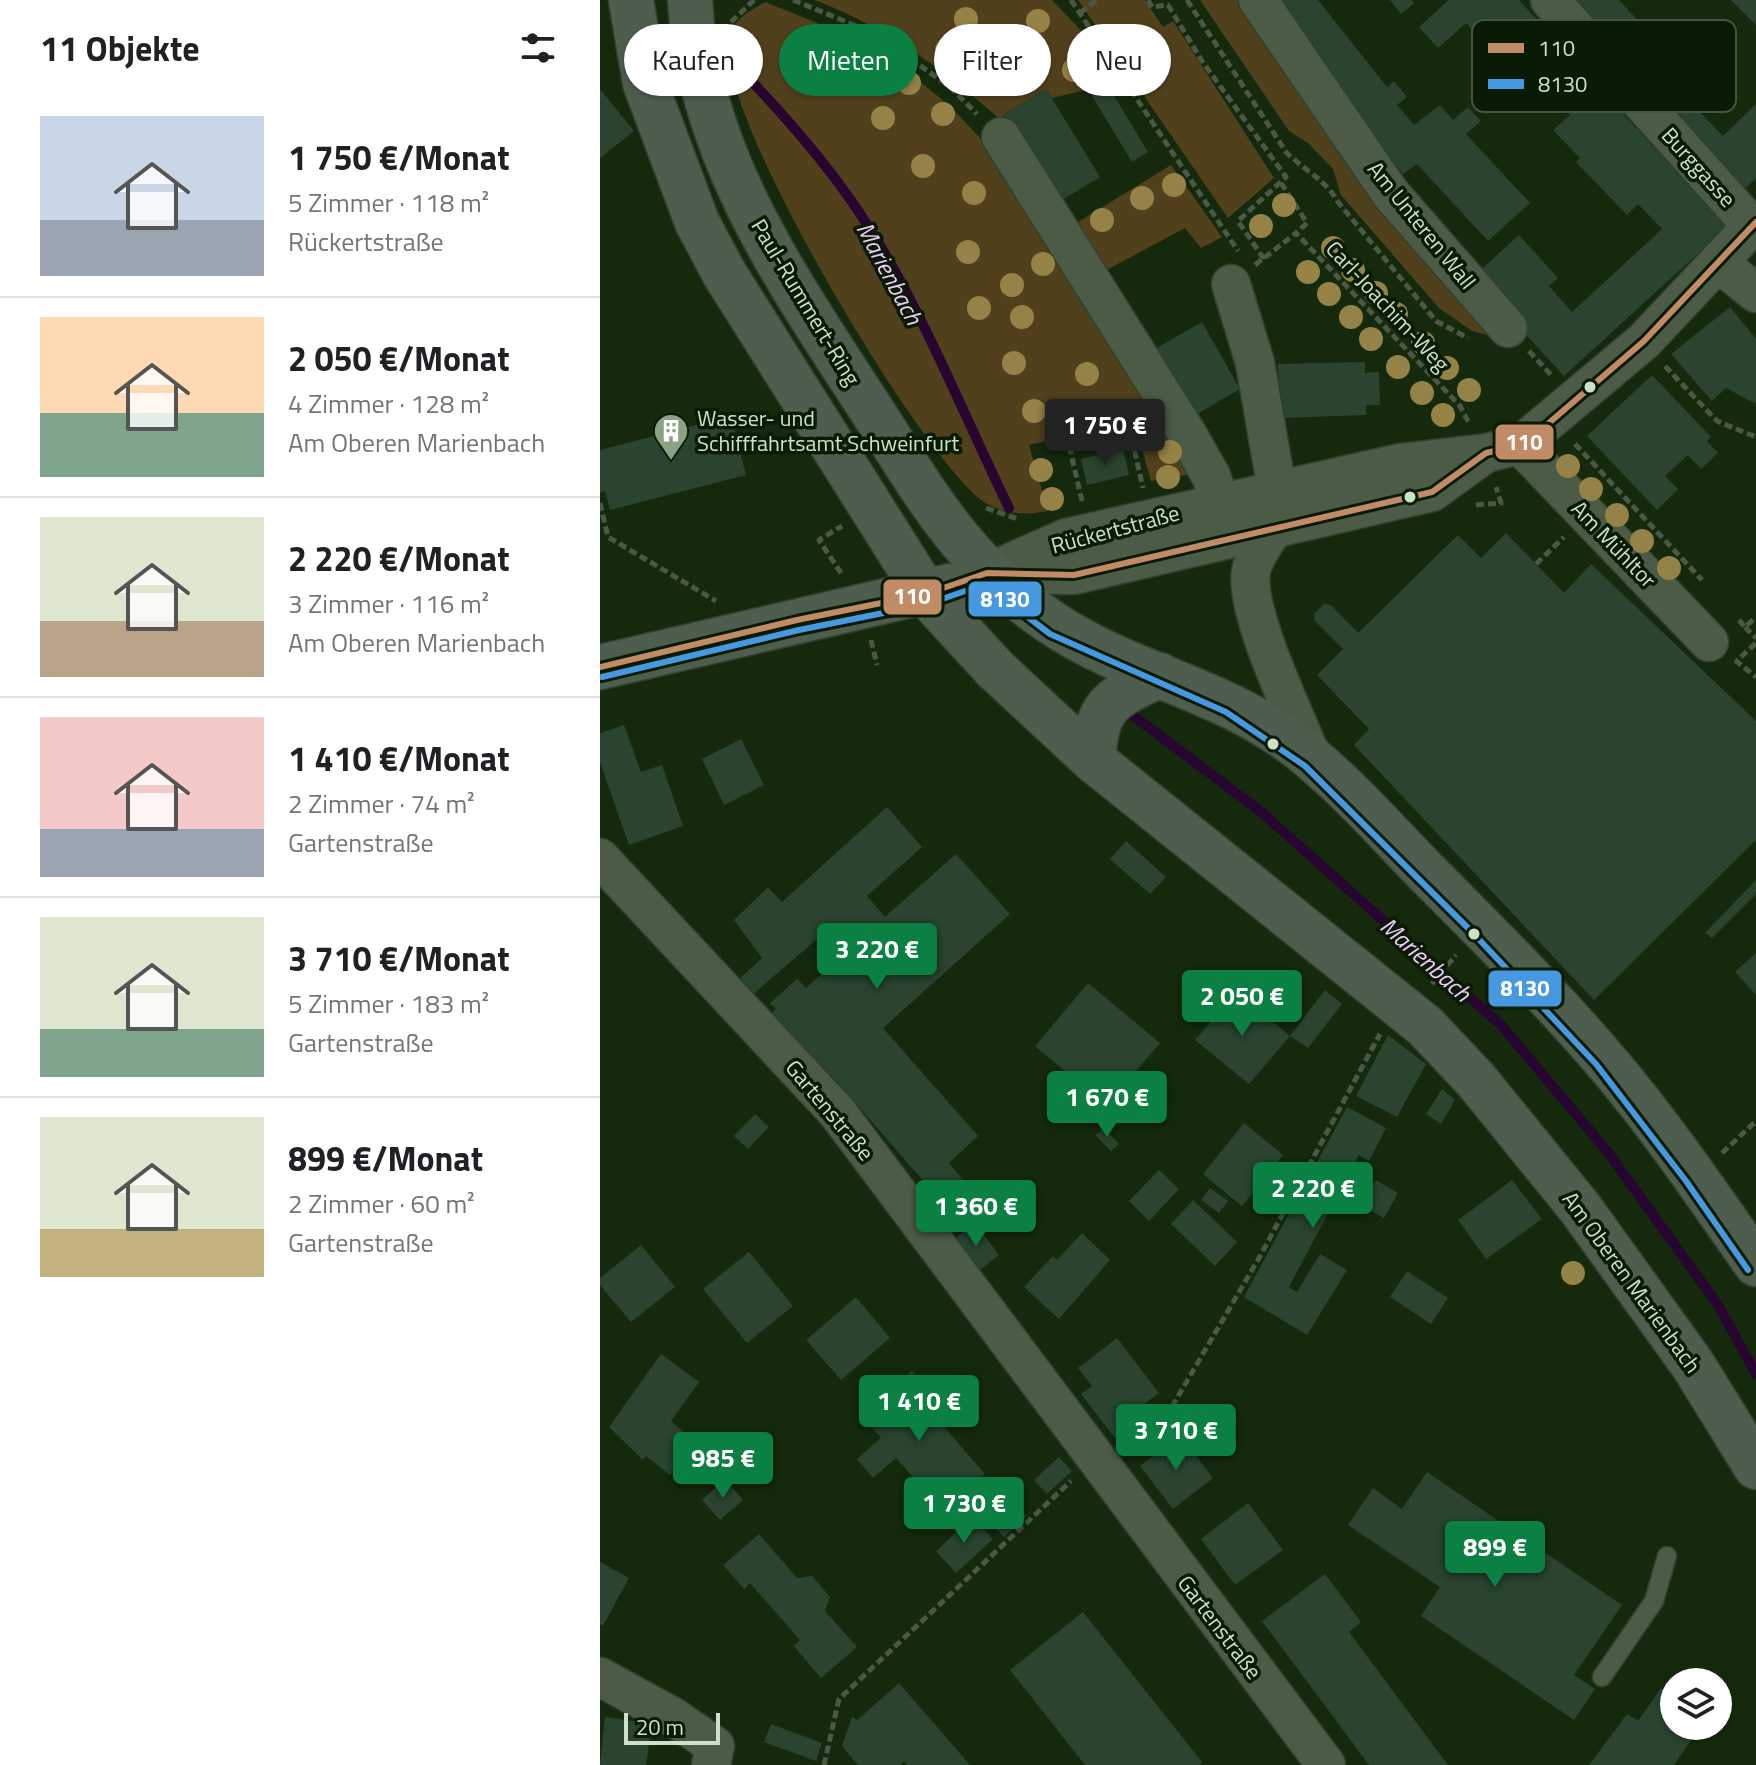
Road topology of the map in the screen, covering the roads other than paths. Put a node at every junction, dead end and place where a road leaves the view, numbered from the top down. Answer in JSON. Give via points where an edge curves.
{"nodes":[{"id":1,"x":631,"y":0,"type":"edge"},
{"id":2,"x":690,"y":0,"type":"edge"},
{"id":3,"x":1258,"y":0,"type":"edge"},
{"id":4,"x":1550,"y":0,"type":"edge"},
{"id":5,"x":1568,"y":20,"type":"edge"},
{"id":6,"x":1650,"y":112,"type":"edge"},
{"id":7,"x":1001,"y":137,"type":"road end"},
{"id":8,"x":1752,"y":226,"type":"joint"},
{"id":9,"x":1720,"y":264,"type":"junction"},
{"id":10,"x":1240,"y":277,"type":"road end"},
{"id":11,"x":1756,"y":293,"type":"edge"},
{"id":12,"x":1517,"y":342,"type":"road end"},
{"id":13,"x":1503,"y":449,"type":"junction"},
{"id":14,"x":1277,"y":490,"type":"junction"},
{"id":15,"x":1220,"y":502,"type":"junction"},
{"id":16,"x":1274,"y":528,"type":"junction"},
{"id":17,"x":987,"y":573,"type":"junction"},
{"id":18,"x":926,"y":594,"type":"junction"},
{"id":19,"x":1727,"y":640,"type":"road end"},
{"id":20,"x":600,"y":667,"type":"edge"},
{"id":21,"x":1160,"y":675,"type":"junction"},
{"id":22,"x":1312,"y":758,"type":"junction"},
{"id":23,"x":1093,"y":760,"type":"junction"},
{"id":24,"x":609,"y":867,"type":"edge"},
{"id":25,"x":1756,"y":1264,"type":"edge"},
{"id":26,"x":1756,"y":1467,"type":"edge"},
{"id":27,"x":1667,"y":1556,"type":"dead end"},
{"id":28,"x":600,"y":1677,"type":"edge"},
{"id":29,"x":1602,"y":1677,"type":"dead end"},
{"id":30,"x":711,"y":1765,"type":"edge"},
{"id":31,"x":1326,"y":1765,"type":"edge"}],
"edges":[{"from":1,"to":18,"type":"main road","via":[[643,75],[697,222]]},
{"from":2,"to":17,"type":"main road","name":"Paul-Rummert-Ring","via":[[692,44],[714,123],[758,225],[793,290],[939,517]]},
{"from":3,"to":12,"type":"street","name":"Am Unteren Wall","via":[[1391,194]]},
{"from":4,"to":5,"type":"street","name":"Burggasse"},
{"from":6,"to":8,"type":"street","name":"Burggasse"},
{"from":7,"to":15,"type":"street","via":[[1186,432]]},
{"from":8,"to":9,"type":"street","name":"Rückertstraße"},
{"from":9,"to":11,"type":"street"},
{"from":9,"to":13,"type":"street","name":"Rückertstraße","via":[[1644,341],[1553,420]]},
{"from":10,"to":14,"type":"street"},
{"from":13,"to":14,"type":"street","name":"Rückertstraße","via":[[1433,457]]},
{"from":13,"to":16,"type":"street","name":"Rückertstraße","via":[[1432,492]]},
{"from":13,"to":19,"type":"street","name":"Am Mühltor"},
{"from":14,"to":15,"type":"street","name":"Rückertstraße"},
{"from":15,"to":17,"type":"street","name":"Rückertstraße","via":[[1066,538]]},
{"from":16,"to":17,"type":"street","name":"Rückertstraße","via":[[1074,575]]},
{"from":16,"to":22,"type":"street","via":[[1251,572],[1251,592]]},
{"from":17,"to":18,"type":"main road"},
{"from":17,"to":21,"type":"main road","via":[[1055,625]]},
{"from":18,"to":20,"type":"main road"},
{"from":18,"to":23,"type":"main road","name":"Am Oberen Marienbach","via":[[995,669]]},
{"from":21,"to":22,"type":"main road","via":[[1231,703]]},
{"from":21,"to":23,"type":"main road","via":[[1109,703],[1095,728]]},
{"from":22,"to":25,"type":"main road","via":[[1604,1058]]},
{"from":23,"to":26,"type":"main road","name":"Am Oberen Marienbach","via":[[1419,998],[1693,1365]]},
{"from":24,"to":31,"type":"street","name":"Gartenstraße","via":[[837,1112],[1113,1459]]},
{"from":27,"to":29,"type":"lane","via":[[1654,1601]]},
{"from":28,"to":30,"type":"street","via":[[715,1746]]}]}
